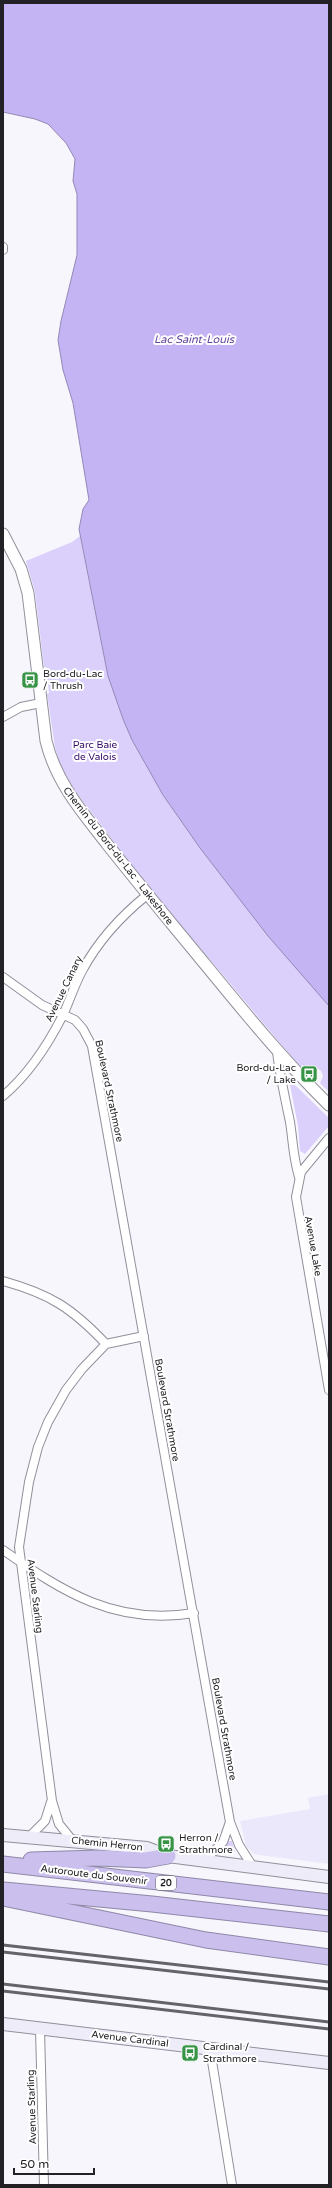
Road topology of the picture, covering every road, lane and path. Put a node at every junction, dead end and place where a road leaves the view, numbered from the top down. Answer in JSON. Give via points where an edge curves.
{"nodes":[{"id":1,"x":3,"y":534,"type":"edge"},
{"id":2,"x":41,"y":703,"type":"junction"},
{"id":3,"x":3,"y":717,"type":"edge"},
{"id":4,"x":147,"y":895,"type":"junction"},
{"id":5,"x":3,"y":977,"type":"edge"},
{"id":6,"x":63,"y":1015,"type":"junction"},
{"id":7,"x":277,"y":1052,"type":"junction"},
{"id":8,"x":3,"y":1096,"type":"edge"},
{"id":9,"x":329,"y":1105,"type":"edge"},
{"id":10,"x":329,"y":1138,"type":"edge"},
{"id":11,"x":299,"y":1177,"type":"junction"},
{"id":12,"x":3,"y":1281,"type":"edge"},
{"id":13,"x":144,"y":1336,"type":"junction"},
{"id":14,"x":106,"y":1344,"type":"junction"},
{"id":15,"x":329,"y":1390,"type":"edge"},
{"id":16,"x":3,"y":1550,"type":"edge"},
{"id":17,"x":20,"y":1562,"type":"junction"},
{"id":18,"x":194,"y":1613,"type":"junction"},
{"id":19,"x":52,"y":1801,"type":"junction"},
{"id":20,"x":230,"y":1822,"type":"junction"},
{"id":21,"x":3,"y":1835,"type":"edge"},
{"id":22,"x":29,"y":1837,"type":"junction"},
{"id":23,"x":72,"y":1840,"type":"junction"},
{"id":24,"x":168,"y":1856,"type":"junction"},
{"id":25,"x":3,"y":1861,"type":"edge"},
{"id":26,"x":204,"y":1861,"type":"junction"},
{"id":27,"x":3,"y":1864,"type":"edge"},
{"id":28,"x":253,"y":1867,"type":"junction"},
{"id":29,"x":329,"y":1877,"type":"edge"},
{"id":30,"x":3,"y":1890,"type":"edge"},
{"id":31,"x":3,"y":1898,"type":"edge"},
{"id":32,"x":329,"y":1902,"type":"edge"},
{"id":33,"x":329,"y":1924,"type":"edge"},
{"id":34,"x":329,"y":1957,"type":"edge"},
{"id":35,"x":3,"y":2024,"type":"edge"},
{"id":36,"x":40,"y":2029,"type":"junction"},
{"id":37,"x":210,"y":2049,"type":"junction"},
{"id":38,"x":329,"y":2062,"type":"edge"},
{"id":39,"x":44,"y":2185,"type":"edge"},
{"id":40,"x":232,"y":2185,"type":"edge"}],
"edges":[{"from":1,"to":2,"type":"street","name":"Chemin du Bord-du-Lac - Lakeshore","via":[[21,569],[28,593]]},
{"from":2,"to":3,"type":"street","via":[[21,707]]},
{"from":2,"to":4,"type":"street","name":"Chemin du Bord-du-Lac - Lakeshore","via":[[46,741],[61,781]]},
{"from":4,"to":6,"type":"street","name":"Avenue Canary","via":[[97,947],[81,972]]},
{"from":4,"to":7,"type":"street","name":"Chemin du Bord-du-Lac - Lakeshore"},
{"from":5,"to":6,"type":"street","name":"Boulevard Strathmore","via":[[42,1005]]},
{"from":6,"to":8,"type":"street","name":"Avenue Canary","via":[[45,1048],[19,1081]]},
{"from":6,"to":13,"type":"street","name":"Boulevard Strathmore","via":[[80,1024],[92,1046]]},
{"from":7,"to":9,"type":"street","name":"Chemin du Bord-du-Lac - Lakeshore"},
{"from":7,"to":11,"type":"street","name":"Avenue Lake","via":[[291,1127],[293,1156]]},
{"from":10,"to":11,"type":"street","name":"Avenue Lake"},
{"from":11,"to":15,"type":"street","name":"Avenue Lake","via":[[296,1203]]},
{"from":12,"to":14,"type":"street","via":[[31,1288],[67,1306]]},
{"from":13,"to":14,"type":"street"},
{"from":13,"to":18,"type":"street","name":"Boulevard Strathmore"},
{"from":14,"to":17,"type":"street","name":"Avenue Starling","via":[[89,1360],[66,1390],[38,1447],[20,1535]]},
{"from":16,"to":17,"type":"street"},
{"from":17,"to":18,"type":"street","via":[[60,1587],[98,1606],[148,1616]]},
{"from":17,"to":19,"type":"street","name":"Avenue Starling"},
{"from":18,"to":20,"type":"street","name":"Boulevard Strathmore"},
{"from":19,"to":22,"type":"street","name":"Avenue Starling","via":[[45,1821]]},
{"from":19,"to":23,"type":"street","name":"Avenue Starling","via":[[60,1824]]},
{"from":20,"to":26,"type":"street","name":"Boulevard Strathmore","via":[[223,1842]]},
{"from":20,"to":28,"type":"street","name":"Boulevard Strathmore","via":[[239,1846]]},
{"from":21,"to":22,"type":"main road","name":"Chemin Herron"},
{"from":22,"to":23,"type":"main road","name":"Chemin Herron"},
{"from":23,"to":24,"type":"main road","name":"Chemin Herron","via":[[147,1848]]},
{"from":24,"to":25,"type":"highway","via":[[146,1860],[98,1858]]},
{"from":24,"to":26,"type":"main road","name":"Chemin Herron"},
{"from":26,"to":28,"type":"main road","name":"Chemin Herron"},
{"from":27,"to":32,"type":"highway","name":"Autoroute du Souvenir","number":"20"},
{"from":28,"to":29,"type":"main road","name":"Chemin Herron"},
{"from":30,"to":33,"type":"highway","number":"20"},
{"from":31,"to":34,"type":"highway","via":[[206,1940]]},
{"from":35,"to":36,"type":"main road","name":"Avenue Cardinal"},
{"from":36,"to":37,"type":"main road","name":"Avenue Cardinal"},
{"from":36,"to":39,"type":"street","name":"Avenue Starling"},
{"from":37,"to":38,"type":"main road","name":"Avenue Cardinal"},
{"from":37,"to":40,"type":"street"}]}
